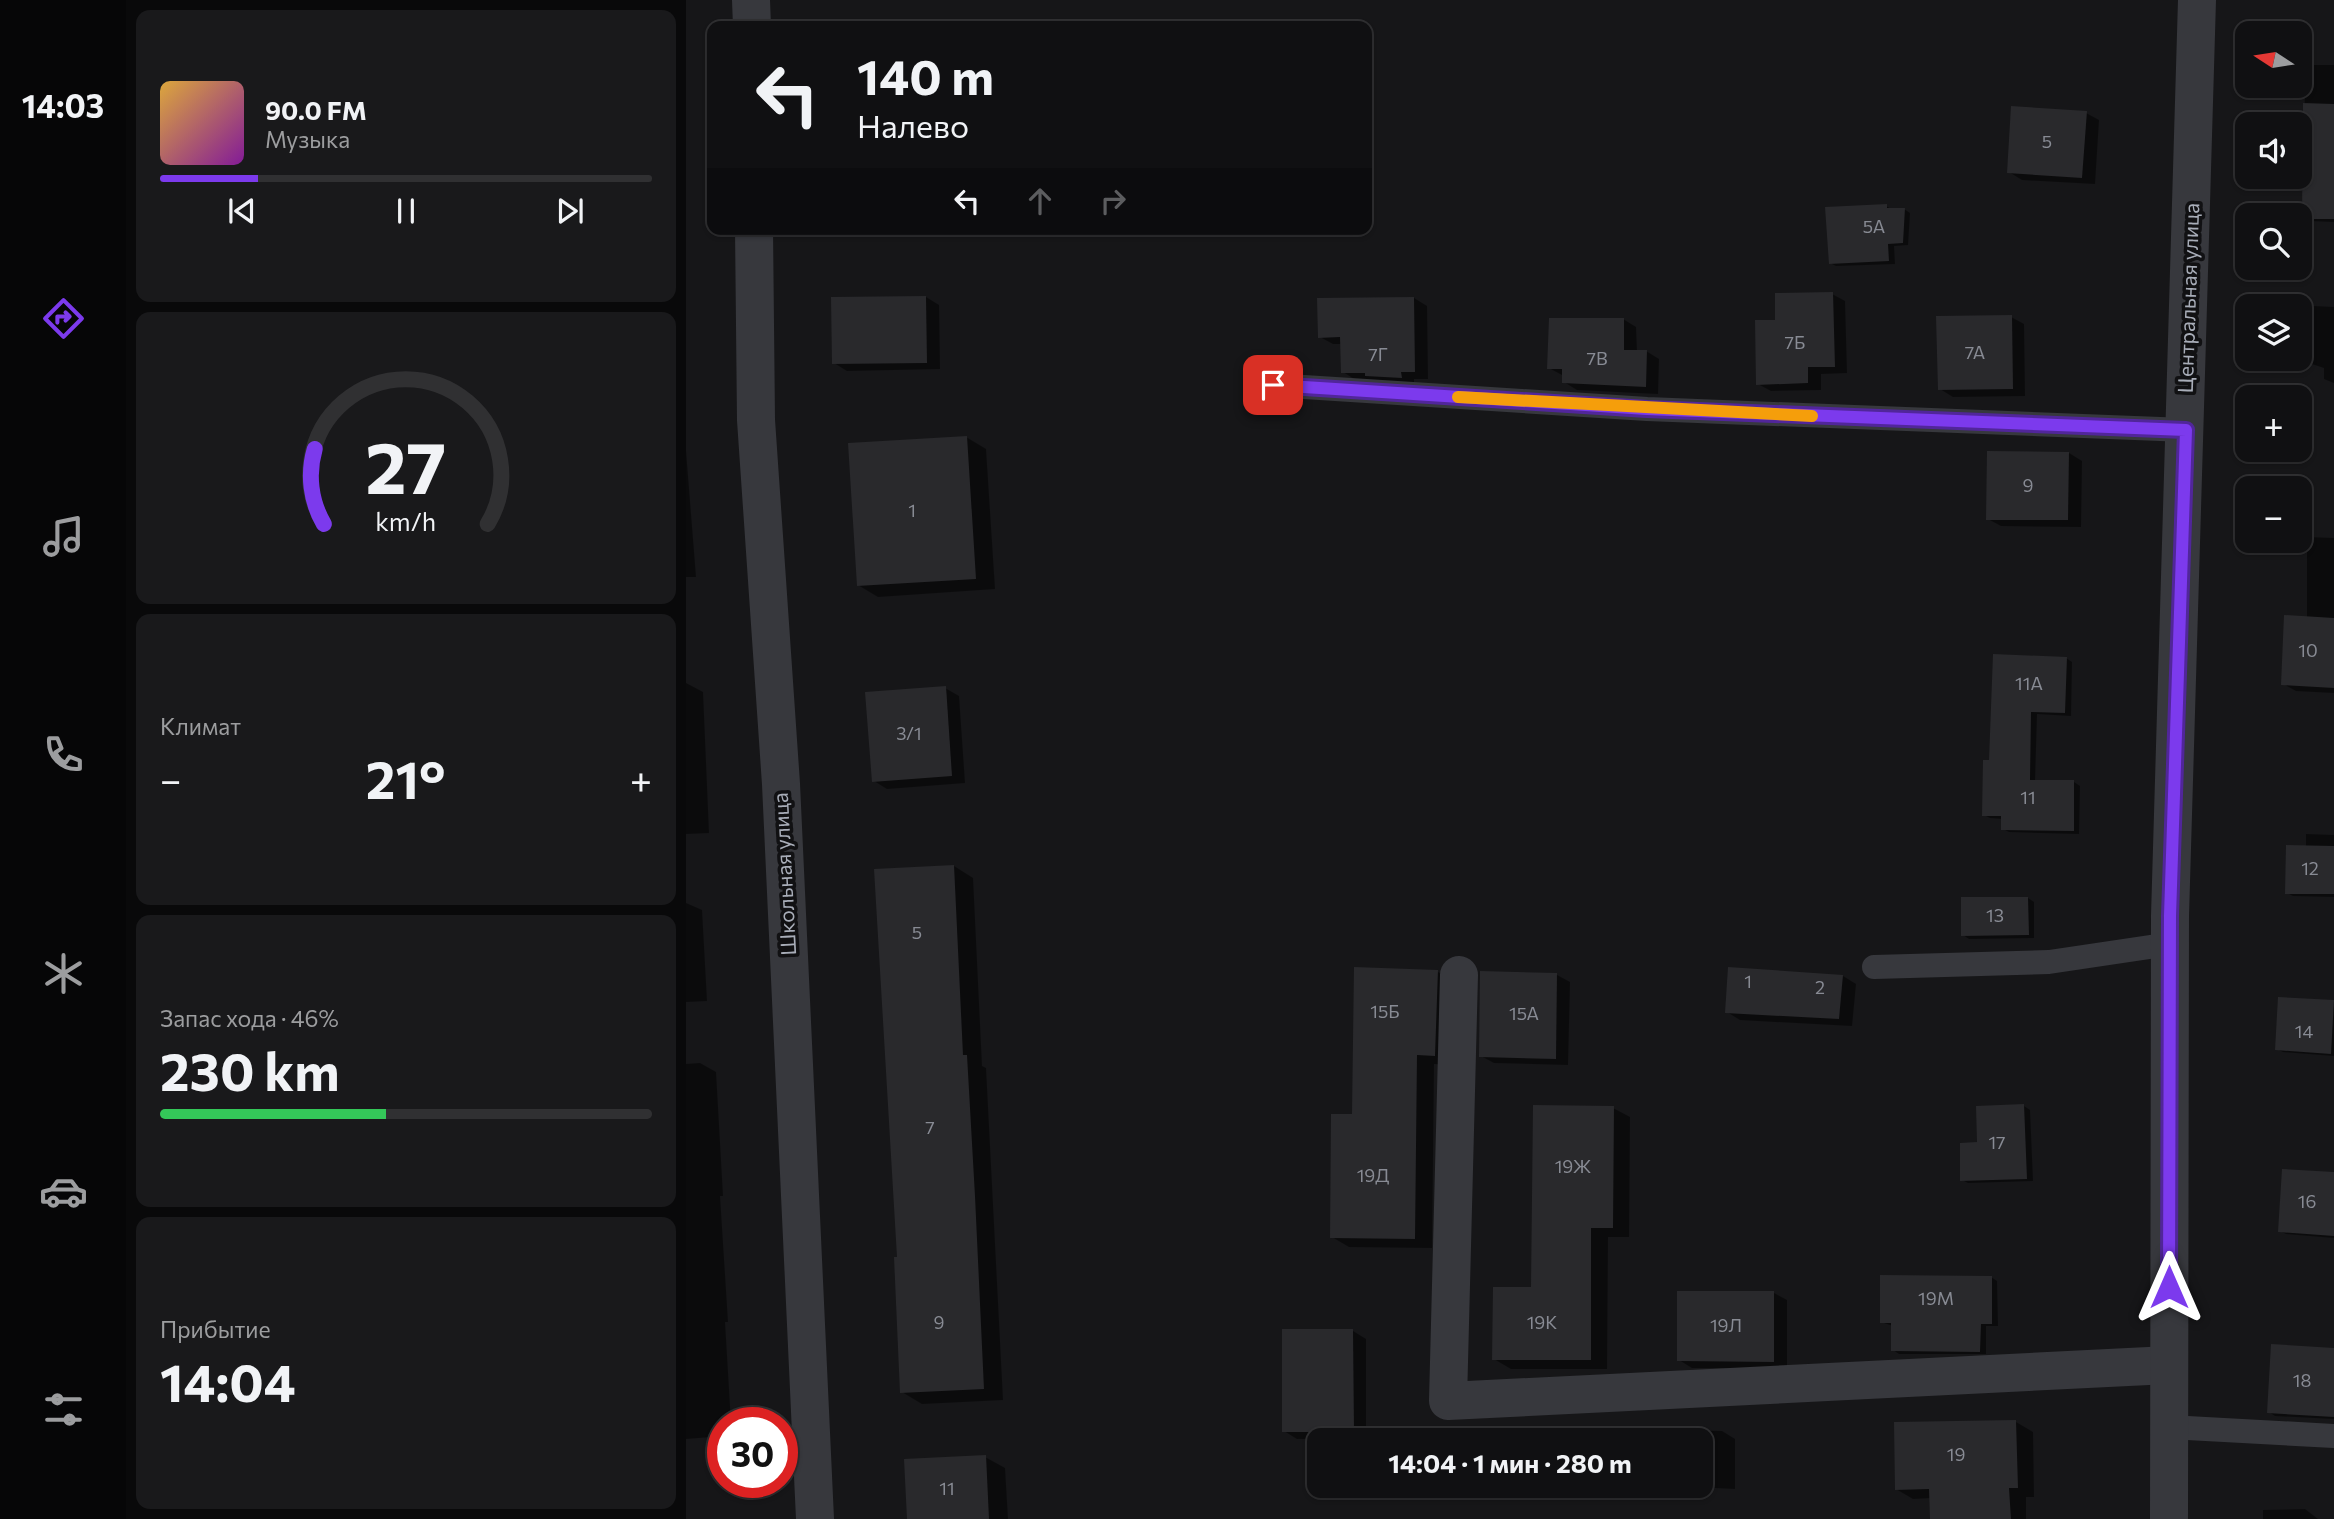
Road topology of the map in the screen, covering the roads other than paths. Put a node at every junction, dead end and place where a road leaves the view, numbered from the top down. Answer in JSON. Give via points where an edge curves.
{"nodes":[{"id":1,"x":751,"y":0,"type":"edge"},
{"id":2,"x":2197,"y":0,"type":"edge"},
{"id":3,"x":752,"y":21,"type":"edge"},
{"id":4,"x":754,"y":235,"type":"edge"},
{"id":5,"x":1273,"y":385,"type":"dead end"},
{"id":6,"x":2186,"y":430,"type":"junction"},
{"id":7,"x":2170,"y":944,"type":"junction"},
{"id":8,"x":1874,"y":967,"type":"dead end"},
{"id":9,"x":1459,"y":975,"type":"dead end"},
{"id":10,"x":2169,"y":1366,"type":"junction"},
{"id":11,"x":2169,"y":1427,"type":"junction"},
{"id":12,"x":2334,"y":1436,"type":"edge"},
{"id":13,"x":815,"y":1519,"type":"edge"},
{"id":14,"x":2169,"y":1519,"type":"edge"}],
"edges":[{"from":1,"to":3,"type":"street"},
{"from":2,"to":6,"type":"street","name":"Центральная улица"},
{"from":4,"to":13,"type":"street","name":"Школьная улица","via":[[756,420],[781,784]]},
{"from":5,"to":6,"type":"lane","via":[[1660,409]]},
{"from":6,"to":7,"type":"street","name":"Центральная улица"},
{"from":7,"to":8,"type":"lane","via":[[2049,962]]},
{"from":7,"to":10,"type":"street","name":"Центральная улица"},
{"from":9,"to":10,"type":"street","via":[[1448,1401]]},
{"from":10,"to":11,"type":"street","name":"Центральная улица"},
{"from":11,"to":12,"type":"lane"},
{"from":11,"to":14,"type":"street","name":"Центральная улица"}]}
